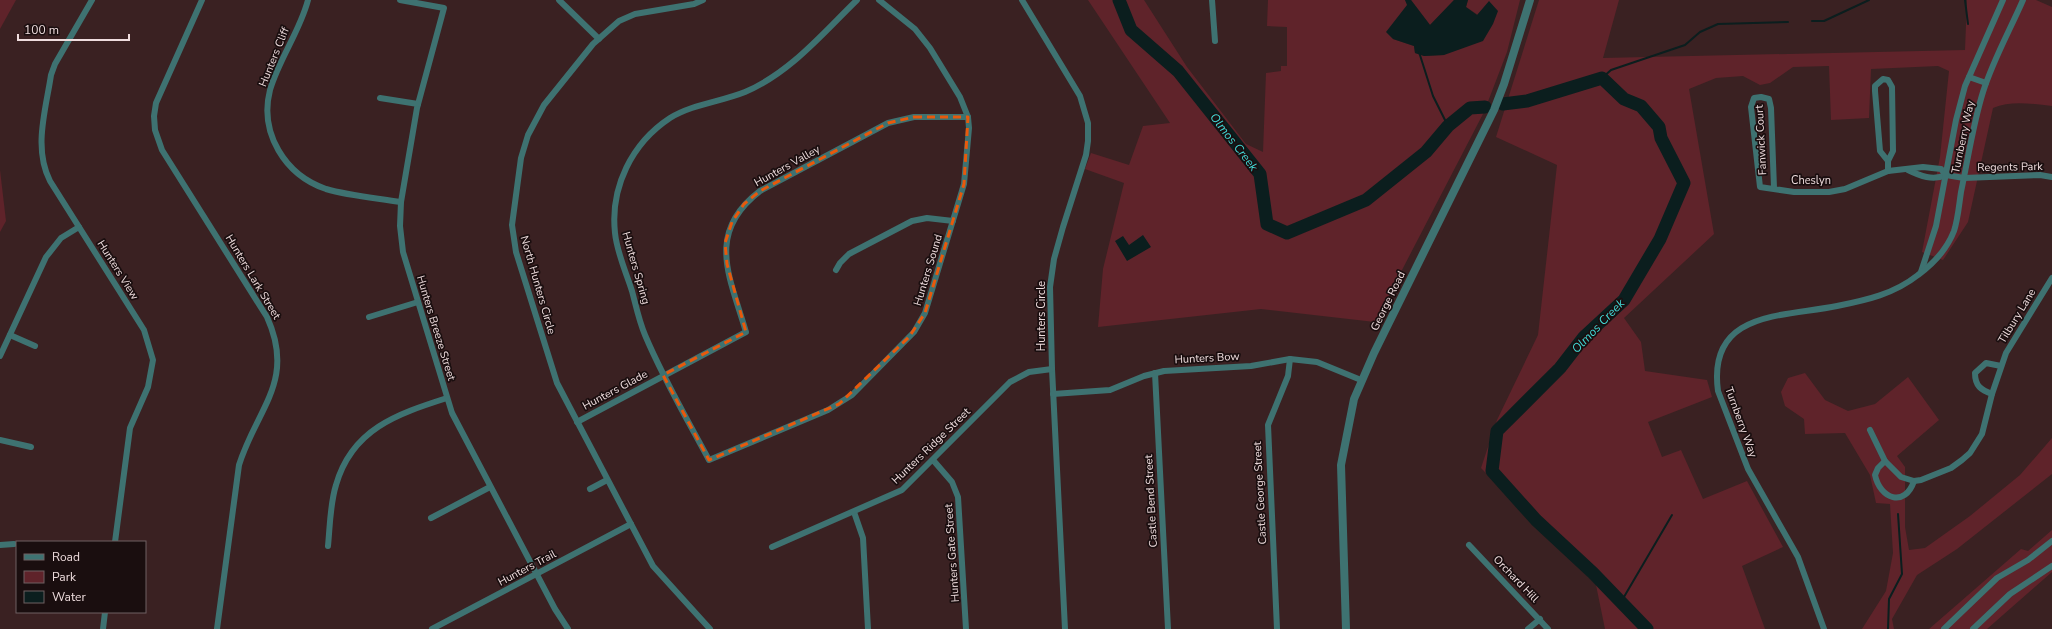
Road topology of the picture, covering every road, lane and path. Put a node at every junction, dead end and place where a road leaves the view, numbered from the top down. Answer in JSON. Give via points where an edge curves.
{"nodes":[{"id":1,"x":92,"y":0,"type":"edge"},
{"id":2,"x":202,"y":0,"type":"edge"},
{"id":3,"x":308,"y":0,"type":"edge"},
{"id":4,"x":400,"y":0,"type":"edge"},
{"id":5,"x":558,"y":0,"type":"edge"},
{"id":6,"x":703,"y":0,"type":"edge"},
{"id":7,"x":857,"y":0,"type":"edge"},
{"id":8,"x":879,"y":0,"type":"edge"},
{"id":9,"x":1022,"y":0,"type":"edge"},
{"id":10,"x":1212,"y":0,"type":"edge"},
{"id":11,"x":1530,"y":0,"type":"edge"},
{"id":12,"x":2003,"y":0,"type":"edge"},
{"id":13,"x":2024,"y":0,"type":"edge"},
{"id":14,"x":599,"y":39,"type":"junction"},
{"id":15,"x":1215,"y":41,"type":"dead end"},
{"id":16,"x":1969,"y":77,"type":"junction"},
{"id":17,"x":1986,"y":83,"type":"junction"},
{"id":18,"x":380,"y":98,"type":"dead end"},
{"id":19,"x":418,"y":104,"type":"junction"},
{"id":20,"x":968,"y":117,"type":"junction"},
{"id":21,"x":1888,"y":162,"type":"junction"},
{"id":22,"x":1906,"y":170,"type":"junction"},
{"id":23,"x":1888,"y":171,"type":"junction"},
{"id":24,"x":1946,"y":175,"type":"junction"},
{"id":25,"x":2052,"y":177,"type":"edge"},
{"id":26,"x":1964,"y":178,"type":"junction"},
{"id":27,"x":1760,"y":187,"type":"joint"},
{"id":28,"x":1774,"y":188,"type":"junction"},
{"id":29,"x":401,"y":202,"type":"junction"},
{"id":30,"x":953,"y":221,"type":"junction"},
{"id":31,"x":79,"y":227,"type":"junction"},
{"id":32,"x":836,"y":270,"type":"dead end"},
{"id":33,"x":1920,"y":274,"type":"junction"},
{"id":34,"x":2052,"y":278,"type":"edge"},
{"id":35,"x":418,"y":302,"type":"junction"},
{"id":36,"x":369,"y":317,"type":"dead end"},
{"id":37,"x":10,"y":335,"type":"junction"},
{"id":38,"x":35,"y":346,"type":"dead end"},
{"id":39,"x":0,"y":356,"type":"edge"},
{"id":40,"x":1290,"y":359,"type":"junction"},
{"id":41,"x":2001,"y":366,"type":"junction"},
{"id":42,"x":1052,"y":369,"type":"junction"},
{"id":43,"x":1155,"y":373,"type":"junction"},
{"id":44,"x":663,"y":375,"type":"junction"},
{"id":45,"x":1361,"y":380,"type":"junction"},
{"id":46,"x":1053,"y":394,"type":"junction"},
{"id":47,"x":1992,"y":394,"type":"junction"},
{"id":48,"x":447,"y":398,"type":"junction"},
{"id":49,"x":577,"y":422,"type":"junction"},
{"id":50,"x":1870,"y":430,"type":"dead end"},
{"id":51,"x":0,"y":440,"type":"edge"},
{"id":52,"x":31,"y":447,"type":"dead end"},
{"id":53,"x":709,"y":460,"type":"joint"},
{"id":54,"x":933,"y":460,"type":"junction"},
{"id":55,"x":1885,"y":461,"type":"junction"},
{"id":56,"x":607,"y":480,"type":"junction"},
{"id":57,"x":1914,"y":481,"type":"junction"},
{"id":58,"x":490,"y":487,"type":"junction"},
{"id":59,"x":590,"y":489,"type":"dead end"},
{"id":60,"x":854,"y":512,"type":"junction"},
{"id":61,"x":431,"y":518,"type":"dead end"},
{"id":62,"x":631,"y":524,"type":"junction"},
{"id":63,"x":115,"y":541,"type":"edge"},
{"id":64,"x":2052,"y":541,"type":"edge"},
{"id":65,"x":14,"y":544,"type":"dead end"},
{"id":66,"x":1469,"y":544,"type":"dead end"},
{"id":67,"x":0,"y":545,"type":"edge"},
{"id":68,"x":328,"y":546,"type":"dead end"},
{"id":69,"x":772,"y":547,"type":"dead end"},
{"id":70,"x":2052,"y":566,"type":"edge"},
{"id":71,"x":536,"y":575,"type":"junction"},
{"id":72,"x":105,"y":613,"type":"edge"},
{"id":73,"x":1540,"y":619,"type":"junction"},
{"id":74,"x":103,"y":629,"type":"edge"},
{"id":75,"x":216,"y":629,"type":"edge"},
{"id":76,"x":432,"y":629,"type":"edge"},
{"id":77,"x":568,"y":629,"type":"edge"},
{"id":78,"x":710,"y":629,"type":"edge"},
{"id":79,"x":868,"y":629,"type":"edge"},
{"id":80,"x":966,"y":629,"type":"edge"},
{"id":81,"x":1065,"y":629,"type":"edge"},
{"id":82,"x":1168,"y":629,"type":"edge"},
{"id":83,"x":1277,"y":629,"type":"edge"},
{"id":84,"x":1346,"y":629,"type":"edge"},
{"id":85,"x":1528,"y":629,"type":"edge"},
{"id":86,"x":1548,"y":629,"type":"edge"},
{"id":87,"x":1824,"y":629,"type":"edge"},
{"id":88,"x":1944,"y":629,"type":"edge"},
{"id":89,"x":1973,"y":629,"type":"edge"}],
"edges":[{"from":1,"to":31,"type":"street","name":"Hunters View","via":[[60,53],[52,75],[41,148],[42,162],[47,175]]},
{"from":2,"to":75,"type":"street","name":"Hunters Lark Street","via":[[158,96],[154,116],[155,130],[162,150],[267,317],[272,328],[278,362],[274,387],[245,448],[240,465]]},
{"from":3,"to":29,"type":"street","name":"Hunters Cliff","via":[[270,90],[268,124],[275,147],[299,174],[326,189]]},
{"from":4,"to":19,"type":"street","name":"Hunters Breeze Street","via":[[444,8]]},
{"from":5,"to":14,"type":"street"},
{"from":6,"to":14,"type":"street","name":"North Hunters Circle","via":[[694,4],[658,8],[635,14],[619,21]]},
{"from":7,"to":44,"type":"street","name":"Hunters Spring","via":[[795,61],[779,73],[746,92],[694,107],[672,118],[647,137],[629,162],[616,197],[615,233],[644,333]]},
{"from":8,"to":20,"type":"street","name":"Hunters Sound","via":[[915,29],[930,48],[960,97]]},
{"from":9,"to":42,"type":"street","name":"Hunters Circle","via":[[1080,96],[1088,123],[1086,155],[1062,227],[1052,273]]},
{"from":10,"to":15,"type":"street"},
{"from":11,"to":45,"type":"street","name":"George Road","via":[[1494,110]]},
{"from":12,"to":16,"type":"street","name":"Turnberry Way"},
{"from":13,"to":17,"type":"street","name":"Turnberry Way"},
{"from":14,"to":49,"type":"street","name":"North Hunters Circle","via":[[544,105],[535,120],[524,146],[513,212],[516,252],[552,369]]},
{"from":16,"to":17,"type":"street"},
{"from":16,"to":24,"type":"street","name":"Turnberry Way","via":[[1956,120]]},
{"from":17,"to":26,"type":"street","name":"Turnberry Way"},
{"from":18,"to":19,"type":"street"},
{"from":19,"to":29,"type":"street","name":"Hunters Breeze Street"},
{"from":20,"to":30,"type":"street","name":"Hunters Sound","via":[[966,171]]},
{"from":20,"to":44,"type":"street","name":"Hunters Valley","via":[[914,118],[888,123],[749,199],[735,216],[725,243],[727,264],[746,332]]},
{"from":21,"to":21,"type":"street","via":[[1893,150],[1892,88],[1888,80],[1883,79],[1878,82],[1875,91],[1880,151]]},
{"from":21,"to":23,"type":"street"},
{"from":22,"to":23,"type":"street","name":"Cheslyn"},
{"from":22,"to":24,"type":"street","name":"Cheslyn","via":[[1938,179]]},
{"from":22,"to":24,"type":"street","name":"Cheslyn","via":[[1923,167],[1941,169]]},
{"from":23,"to":28,"type":"street","name":"Cheslyn","via":[[1845,189],[1829,192],[1794,192]]},
{"from":24,"to":26,"type":"street","name":"Regents Park"},
{"from":24,"to":33,"type":"street","name":"Turnberry Way","via":[[1936,226]]},
{"from":25,"to":26,"type":"street","name":"Regents Park","via":[[2040,175]]},
{"from":26,"to":33,"type":"street","name":"Turnberry Way","via":[[1954,231],[1937,259]]},
{"from":27,"to":28,"type":"street","name":"Cheslyn"},
{"from":27,"to":28,"type":"street","name":"Fanwick Court","via":[[1751,106],[1754,98],[1761,97],[1769,99],[1771,108]]},
{"from":29,"to":35,"type":"street","name":"Hunters Breeze Street","via":[[401,240]]},
{"from":30,"to":32,"type":"street","via":[[936,218],[912,221],[849,254]]},
{"from":30,"to":53,"type":"street","name":"Hunters Sound","via":[[919,326],[852,395],[828,410]]},
{"from":31,"to":37,"type":"street","via":[[61,238],[46,257]]},
{"from":31,"to":63,"type":"street","name":"Hunters View","via":[[144,330],[153,360],[148,387],[130,428]]},
{"from":33,"to":87,"type":"street","name":"Turnberry Way","via":[[1887,294],[1836,307],[1753,321],[1729,340],[1719,363],[1718,391],[1748,469],[1798,557]]},
{"from":34,"to":41,"type":"street","name":"Tilbury Lane","via":[[2016,334]]},
{"from":35,"to":36,"type":"street"},
{"from":35,"to":48,"type":"street","name":"Hunters Breeze Street"},
{"from":37,"to":38,"type":"street"},
{"from":37,"to":39,"type":"street"},
{"from":40,"to":43,"type":"street","name":"Hunters Bow","via":[[1251,366]]},
{"from":40,"to":45,"type":"street","name":"Hunters Bow","via":[[1317,362]]},
{"from":40,"to":83,"type":"street","name":"Castle George Street","via":[[1288,376],[1268,425]]},
{"from":41,"to":47,"type":"street","name":"Tilbury Lane"},
{"from":41,"to":47,"type":"street","via":[[1986,363],[1975,373],[1978,386]]},
{"from":42,"to":46,"type":"street","name":"Hunters Circle"},
{"from":42,"to":54,"type":"street","name":"Hunters Ridge Street","via":[[1029,372],[1010,382]]},
{"from":43,"to":46,"type":"street","name":"Hunters Bow","via":[[1110,390]]},
{"from":43,"to":82,"type":"street","name":"Castle Bend Street"},
{"from":44,"to":49,"type":"street","name":"Hunters Glade"},
{"from":44,"to":53,"type":"street","name":"Hunters Spring"},
{"from":45,"to":84,"type":"street","name":"George Road","via":[[1352,407],[1341,465]]},
{"from":46,"to":81,"type":"street","name":"Hunters Circle"},
{"from":47,"to":57,"type":"street","name":"Tilbury Lane","via":[[1982,434],[1970,453],[1951,468]]},
{"from":48,"to":58,"type":"street","name":"Hunters Breeze Street","via":[[460,431]]},
{"from":48,"to":68,"type":"street","via":[[388,420],[368,434],[350,454],[336,485]]},
{"from":49,"to":56,"type":"street","name":"North Hunters Circle"},
{"from":50,"to":55,"type":"street"},
{"from":51,"to":52,"type":"street"},
{"from":54,"to":60,"type":"street","name":"Hunters Ridge Street","via":[[902,490]]},
{"from":54,"to":80,"type":"street","name":"Hunters Gate Street","via":[[952,482],[958,497]]},
{"from":55,"to":57,"type":"street","via":[[1900,477]]},
{"from":55,"to":57,"type":"street","via":[[1875,475],[1880,488],[1886,494],[1893,498],[1901,497],[1911,489]]},
{"from":56,"to":59,"type":"street"},
{"from":56,"to":62,"type":"street","name":"North Hunters Circle"},
{"from":58,"to":61,"type":"street"},
{"from":58,"to":71,"type":"street","name":"Hunters Breeze Street"},
{"from":60,"to":69,"type":"street","name":"Hunters Ridge Street"},
{"from":60,"to":79,"type":"street","via":[[863,538]]},
{"from":62,"to":71,"type":"street","name":"Hunters Trail"},
{"from":62,"to":78,"type":"street","name":"North Hunters Circle","via":[[660,576]]},
{"from":64,"to":88,"type":"street","via":[[2028,560],[1997,578]]},
{"from":65,"to":67,"type":"street"},
{"from":66,"to":73,"type":"street","name":"Orchard Hill"},
{"from":70,"to":89,"type":"street","via":[[2010,594]]},
{"from":71,"to":76,"type":"street","name":"Hunters Trail"},
{"from":71,"to":77,"type":"street","name":"Hunters Breeze Street"},
{"from":72,"to":74,"type":"street"},
{"from":73,"to":85,"type":"street"},
{"from":73,"to":86,"type":"street","name":"Orchard Hill"}]}
